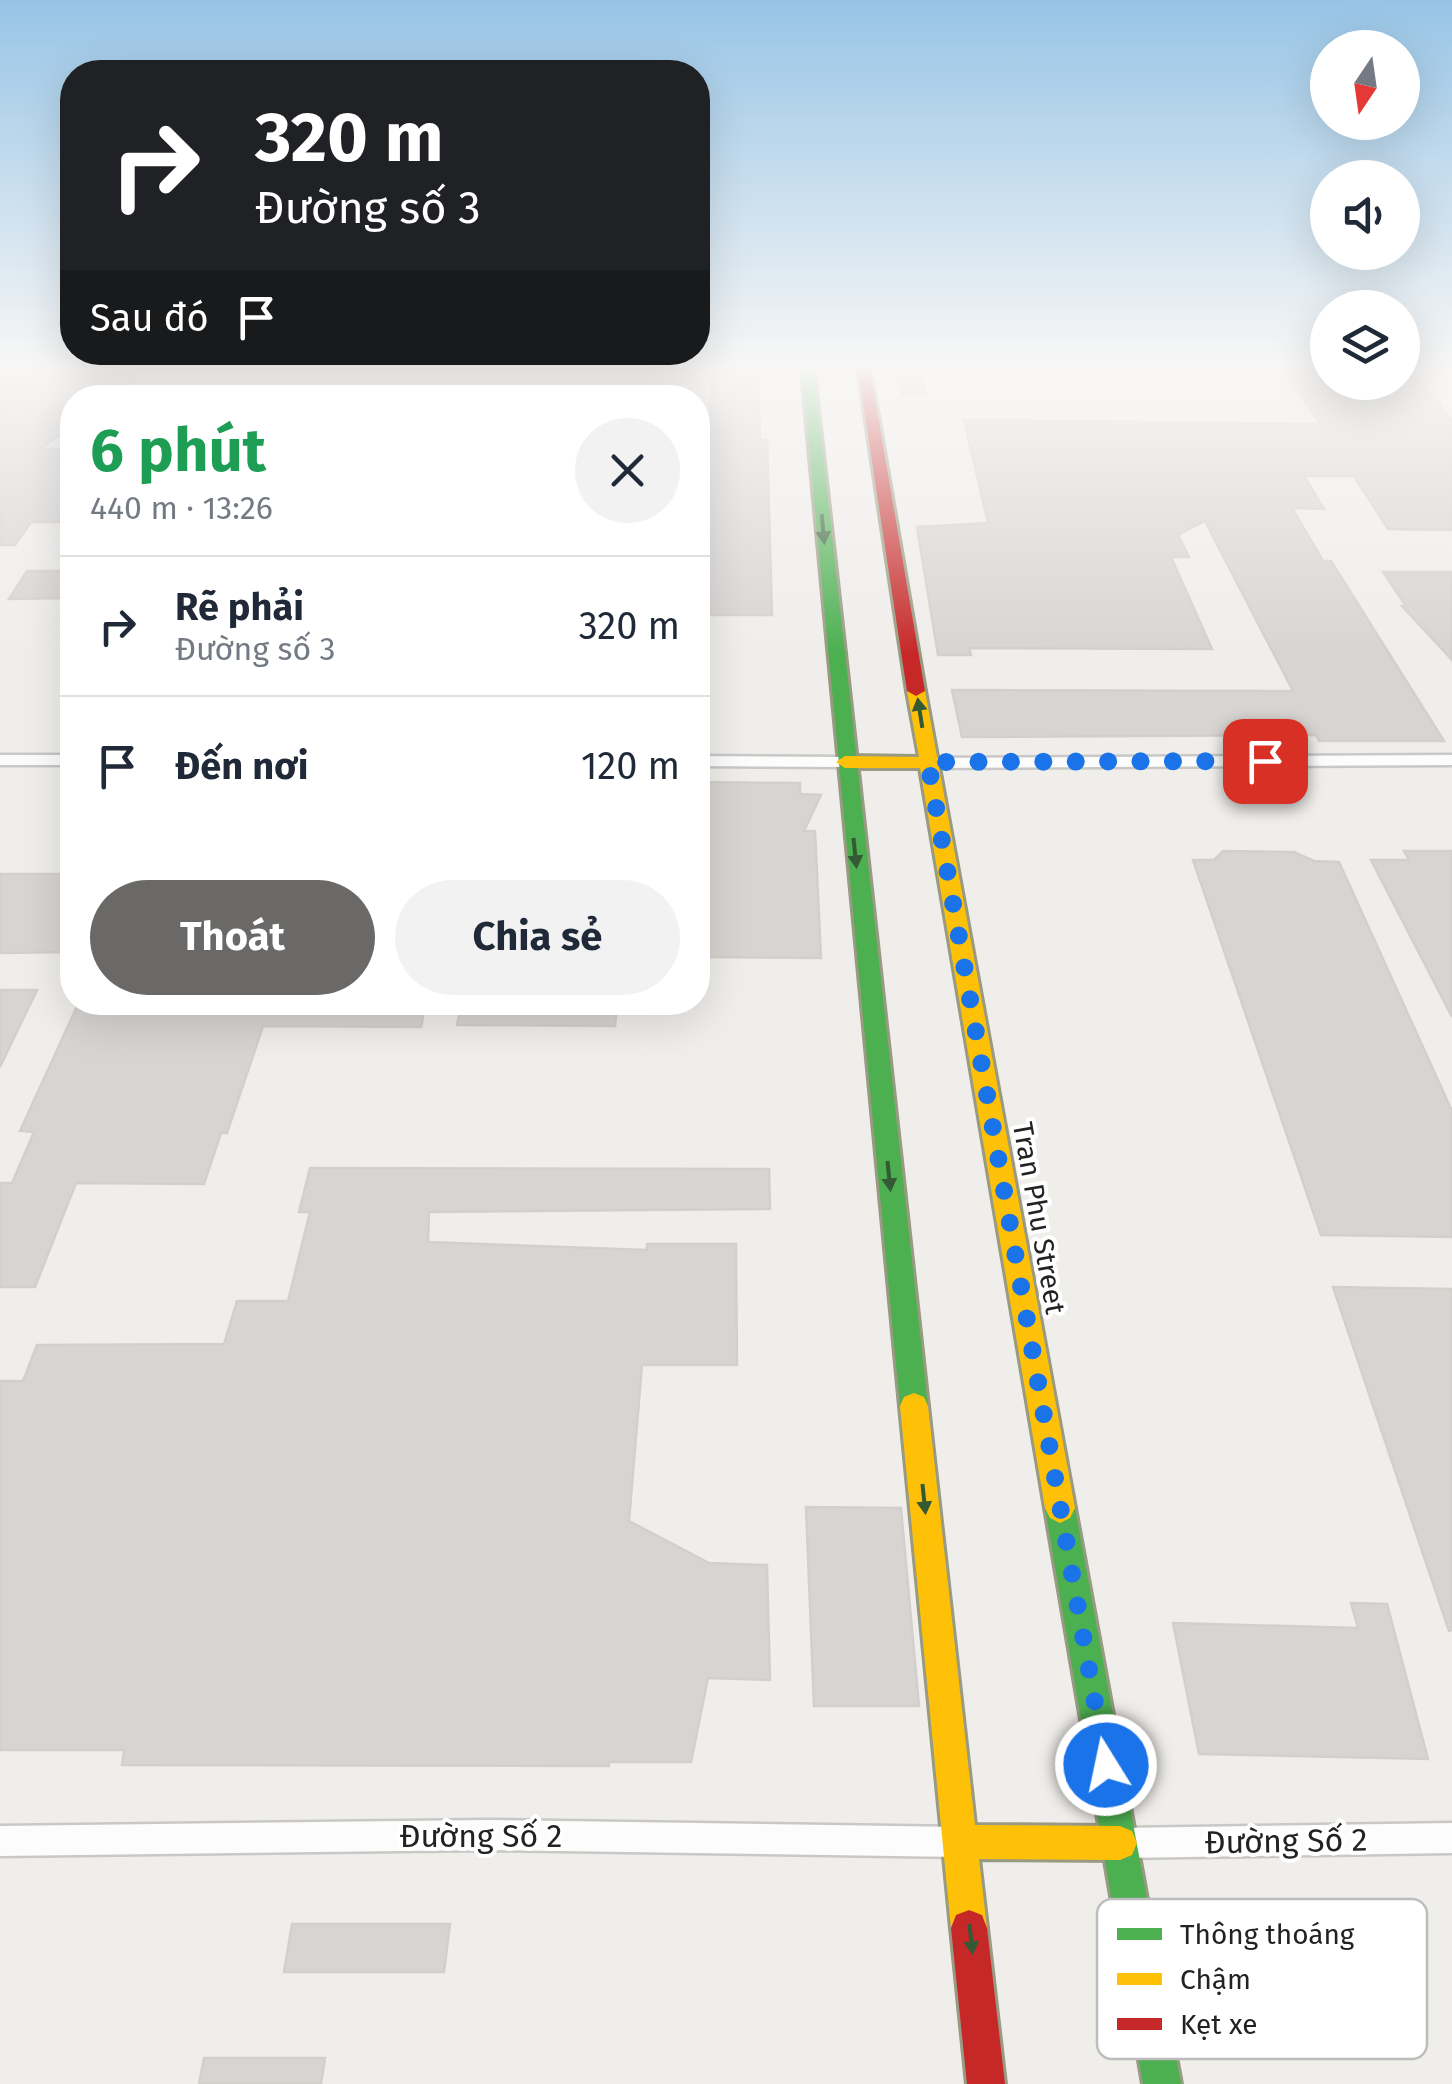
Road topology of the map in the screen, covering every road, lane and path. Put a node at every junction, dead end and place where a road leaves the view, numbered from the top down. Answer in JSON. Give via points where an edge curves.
{"nodes":[{"id":1,"x":816,"y":460,"type":"edge"},
{"id":2,"x":878,"y":460,"type":"edge"},
{"id":3,"x":0,"y":760,"type":"edge"},
{"id":4,"x":60,"y":760,"type":"edge"},
{"id":5,"x":1452,"y":760,"type":"edge"},
{"id":6,"x":710,"y":761,"type":"edge"},
{"id":7,"x":845,"y":762,"type":"junction"},
{"id":8,"x":928,"y":762,"type":"junction"},
{"id":9,"x":1452,"y":1838,"type":"edge"},
{"id":10,"x":0,"y":1842,"type":"edge"},
{"id":11,"x":961,"y":1842,"type":"junction"},
{"id":12,"x":1120,"y":1843,"type":"junction"},
{"id":13,"x":1130,"y":1899,"type":"edge"},
{"id":14,"x":1158,"y":2059,"type":"edge"},
{"id":15,"x":986,"y":2084,"type":"edge"},
{"id":16,"x":1162,"y":2084,"type":"edge"}],
"edges":[{"from":1,"to":7,"type":"main road","one_way":true},
{"from":8,"to":2,"type":"main road","name":"Tran Phu Street","one_way":true},
{"from":3,"to":4,"type":"street"},
{"from":5,"to":8,"type":"street"},
{"from":6,"to":7,"type":"street"},
{"from":7,"to":8,"type":"main road"},
{"from":7,"to":11,"type":"main road","one_way":true},
{"from":8,"to":12,"type":"main road","name":"Tran Phu Street"},
{"from":9,"to":12,"type":"street","name":"Đường Số 2"},
{"from":10,"to":11,"type":"street","name":"Đường Số 2","via":[[488,1834]]},
{"from":11,"to":12,"type":"main road"},
{"from":11,"to":15,"type":"main road","one_way":true},
{"from":12,"to":13,"type":"main road","name":"Tran Phu Street"},
{"from":14,"to":16,"type":"main road","name":"Tran Phu Street"}]}
